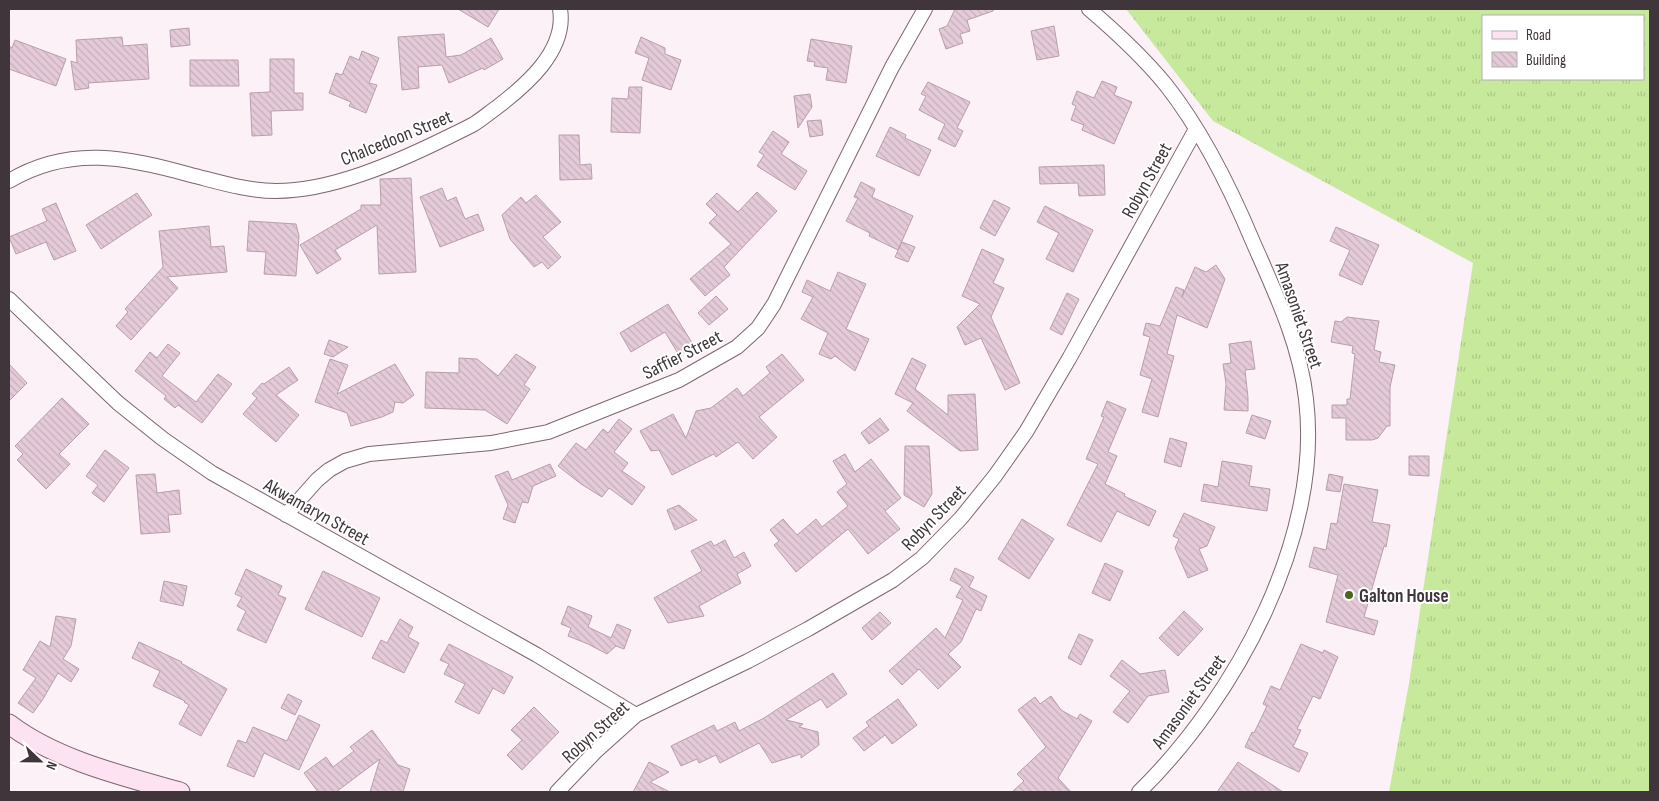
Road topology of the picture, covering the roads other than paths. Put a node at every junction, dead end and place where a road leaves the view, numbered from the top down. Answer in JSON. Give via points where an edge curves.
{"nodes":[{"id":1,"x":560,"y":9,"type":"edge"},
{"id":2,"x":925,"y":9,"type":"edge"},
{"id":3,"x":1089,"y":9,"type":"edge"},
{"id":4,"x":1196,"y":129,"type":"junction"},
{"id":5,"x":9,"y":181,"type":"edge"},
{"id":6,"x":9,"y":299,"type":"edge"},
{"id":7,"x":286,"y":515,"type":"junction"},
{"id":8,"x":636,"y":715,"type":"junction"},
{"id":9,"x":9,"y":724,"type":"edge"},
{"id":10,"x":180,"y":792,"type":"edge"},
{"id":11,"x":557,"y":792,"type":"edge"},
{"id":12,"x":1139,"y":792,"type":"edge"}],
"edges":[{"from":1,"to":5,"type":"street","name":"Chalcedoon Street","via":[[559,32],[553,49],[515,93],[476,123],[412,154],[349,178],[304,189],[251,189],[105,157],[61,160]]},
{"from":2,"to":7,"type":"street","name":"Saffier Street","via":[[892,67],[774,304],[758,328],[737,347],[679,380],[548,432],[490,443],[369,454],[345,461],[318,480]]},
{"from":3,"to":4,"type":"street","name":"Amasoniet Street","via":[[1165,85]]},
{"from":4,"to":8,"type":"street","name":"Robyn Street","via":[[1034,418],[995,476],[961,518],[922,558],[893,580],[748,661]]},
{"from":4,"to":12,"type":"street","name":"Amasoniet Street","via":[[1226,181],[1290,331],[1300,363],[1306,400],[1308,456],[1296,524],[1267,608],[1249,646],[1208,711]]},
{"from":6,"to":7,"type":"street","name":"Akwamaryn Street","via":[[118,403],[163,439],[212,473]]},
{"from":7,"to":8,"type":"street","name":"Akwamaryn Street","via":[[537,654]]},
{"from":8,"to":11,"type":"street","name":"Robyn Street","via":[[596,750]]},
{"from":9,"to":10,"type":"street","via":[[40,745]]}]}
